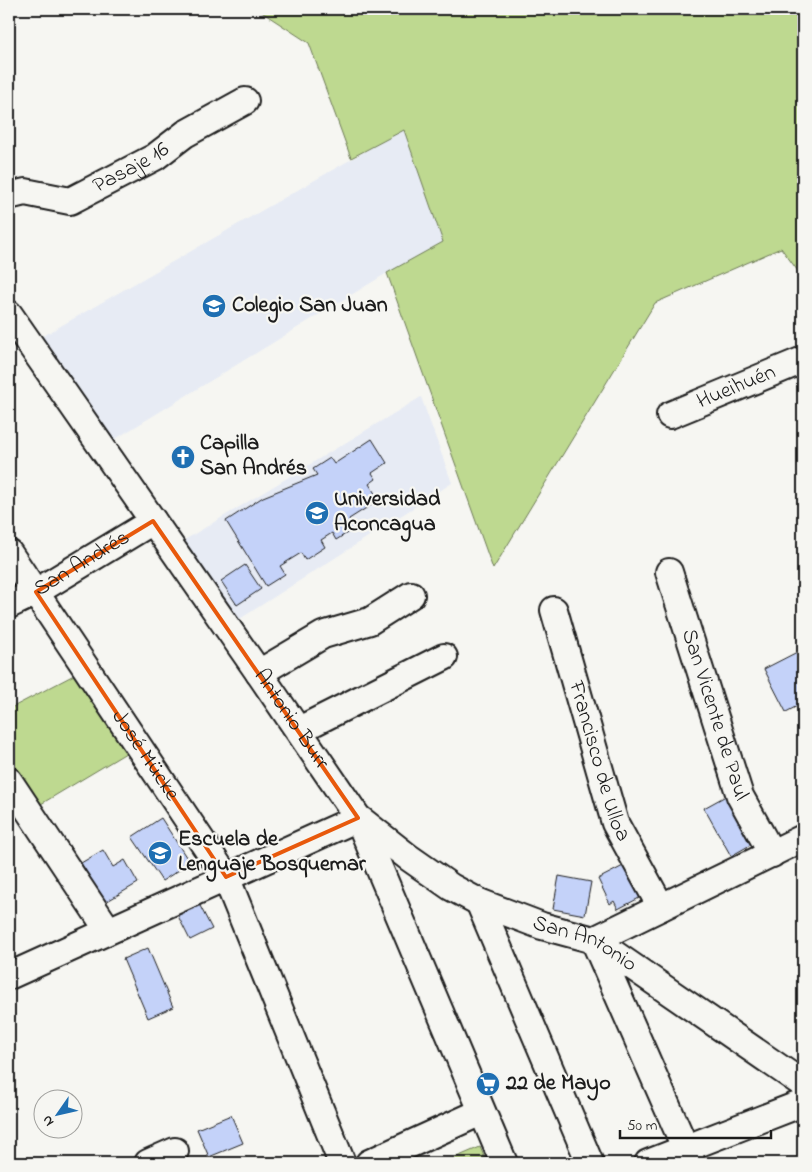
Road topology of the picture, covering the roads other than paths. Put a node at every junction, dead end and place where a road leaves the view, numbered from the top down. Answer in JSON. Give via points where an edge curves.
{"nodes":[{"id":1,"x":245,"y":101,"type":"dead end"},
{"id":2,"x":9,"y":196,"type":"edge"},
{"id":3,"x":9,"y":314,"type":"edge"},
{"id":4,"x":803,"y":360,"type":"edge"},
{"id":5,"x":670,"y":415,"type":"dead end"},
{"id":6,"x":153,"y":521,"type":"junction"},
{"id":7,"x":9,"y":553,"type":"edge"},
{"id":8,"x":669,"y":572,"type":"dead end"},
{"id":9,"x":36,"y":592,"type":"junction"},
{"id":10,"x":412,"y":595,"type":"dead end"},
{"id":11,"x":9,"y":605,"type":"edge"},
{"id":12,"x":554,"y":610,"type":"dead end"},
{"id":13,"x":444,"y":657,"type":"dead end"},
{"id":14,"x":259,"y":673,"type":"junction"},
{"id":15,"x":299,"y":730,"type":"junction"},
{"id":16,"x":9,"y":781,"type":"edge"},
{"id":17,"x":358,"y":818,"type":"junction"},
{"id":18,"x":803,"y":838,"type":"edge"},
{"id":19,"x":772,"y":854,"type":"junction"},
{"id":20,"x":226,"y":877,"type":"junction"},
{"id":21,"x":479,"y":902,"type":"junction"},
{"id":22,"x":661,"y":906,"type":"junction"},
{"id":23,"x":108,"y":930,"type":"junction"},
{"id":24,"x":594,"y":940,"type":"junction"},
{"id":25,"x":9,"y":976,"type":"edge"},
{"id":26,"x":799,"y":1072,"type":"edge"},
{"id":27,"x":803,"y":1103,"type":"edge"},
{"id":28,"x":482,"y":1112,"type":"junction"},
{"id":29,"x":176,"y":1151,"type":"dead end"},
{"id":30,"x":689,"y":1156,"type":"edge"},
{"id":31,"x":148,"y":1163,"type":"edge"},
{"id":32,"x":342,"y":1163,"type":"edge"},
{"id":33,"x":369,"y":1163,"type":"edge"},
{"id":34,"x":504,"y":1163,"type":"edge"},
{"id":35,"x":590,"y":1163,"type":"edge"},
{"id":36,"x":648,"y":1163,"type":"edge"}],
"edges":[{"from":1,"to":2,"type":"street","name":"Pasaje 16","via":[[185,134],[155,157],[70,201],[25,192]]},
{"from":3,"to":6,"type":"street","name":"Antonio Burr"},
{"from":4,"to":5,"type":"street","name":"Hueihuén"},
{"from":6,"to":9,"type":"street","name":"San Andrés"},
{"from":6,"to":14,"type":"street","name":"Antonio Burr"},
{"from":7,"to":9,"type":"street","name":"José Mücke"},
{"from":8,"to":19,"type":"street","name":"San Vicente de Paul","via":[[740,796]]},
{"from":9,"to":11,"type":"street","name":"San Andrés"},
{"from":9,"to":20,"type":"street","name":"José Mücke"},
{"from":10,"to":14,"type":"street","via":[[370,621],[323,635]]},
{"from":12,"to":22,"type":"street","name":"Francisco de Ulloa","via":[[616,823]]},
{"from":13,"to":15,"type":"street"},
{"from":14,"to":15,"type":"street","name":"Antonio Burr"},
{"from":15,"to":17,"type":"street","name":"Antonio Burr"},
{"from":16,"to":23,"type":"street"},
{"from":17,"to":20,"type":"street"},
{"from":17,"to":21,"type":"street","name":"San Antonio","via":[[451,887]]},
{"from":17,"to":28,"type":"street","name":"Antonio Burr"},
{"from":18,"to":19,"type":"street"},
{"from":19,"to":22,"type":"street"},
{"from":20,"to":23,"type":"street"},
{"from":20,"to":32,"type":"street","name":"José Mücke"},
{"from":21,"to":24,"type":"street","name":"San Antonio","via":[[542,926]]},
{"from":21,"to":35,"type":"street"},
{"from":22,"to":24,"type":"street"},
{"from":23,"to":25,"type":"street"},
{"from":24,"to":26,"type":"street","name":"San Antonio"},
{"from":24,"to":30,"type":"street"},
{"from":27,"to":30,"type":"street"},
{"from":28,"to":33,"type":"street"},
{"from":28,"to":34,"type":"street","name":"Antonio Burr"},
{"from":29,"to":31,"type":"street"},
{"from":30,"to":36,"type":"street"}]}
